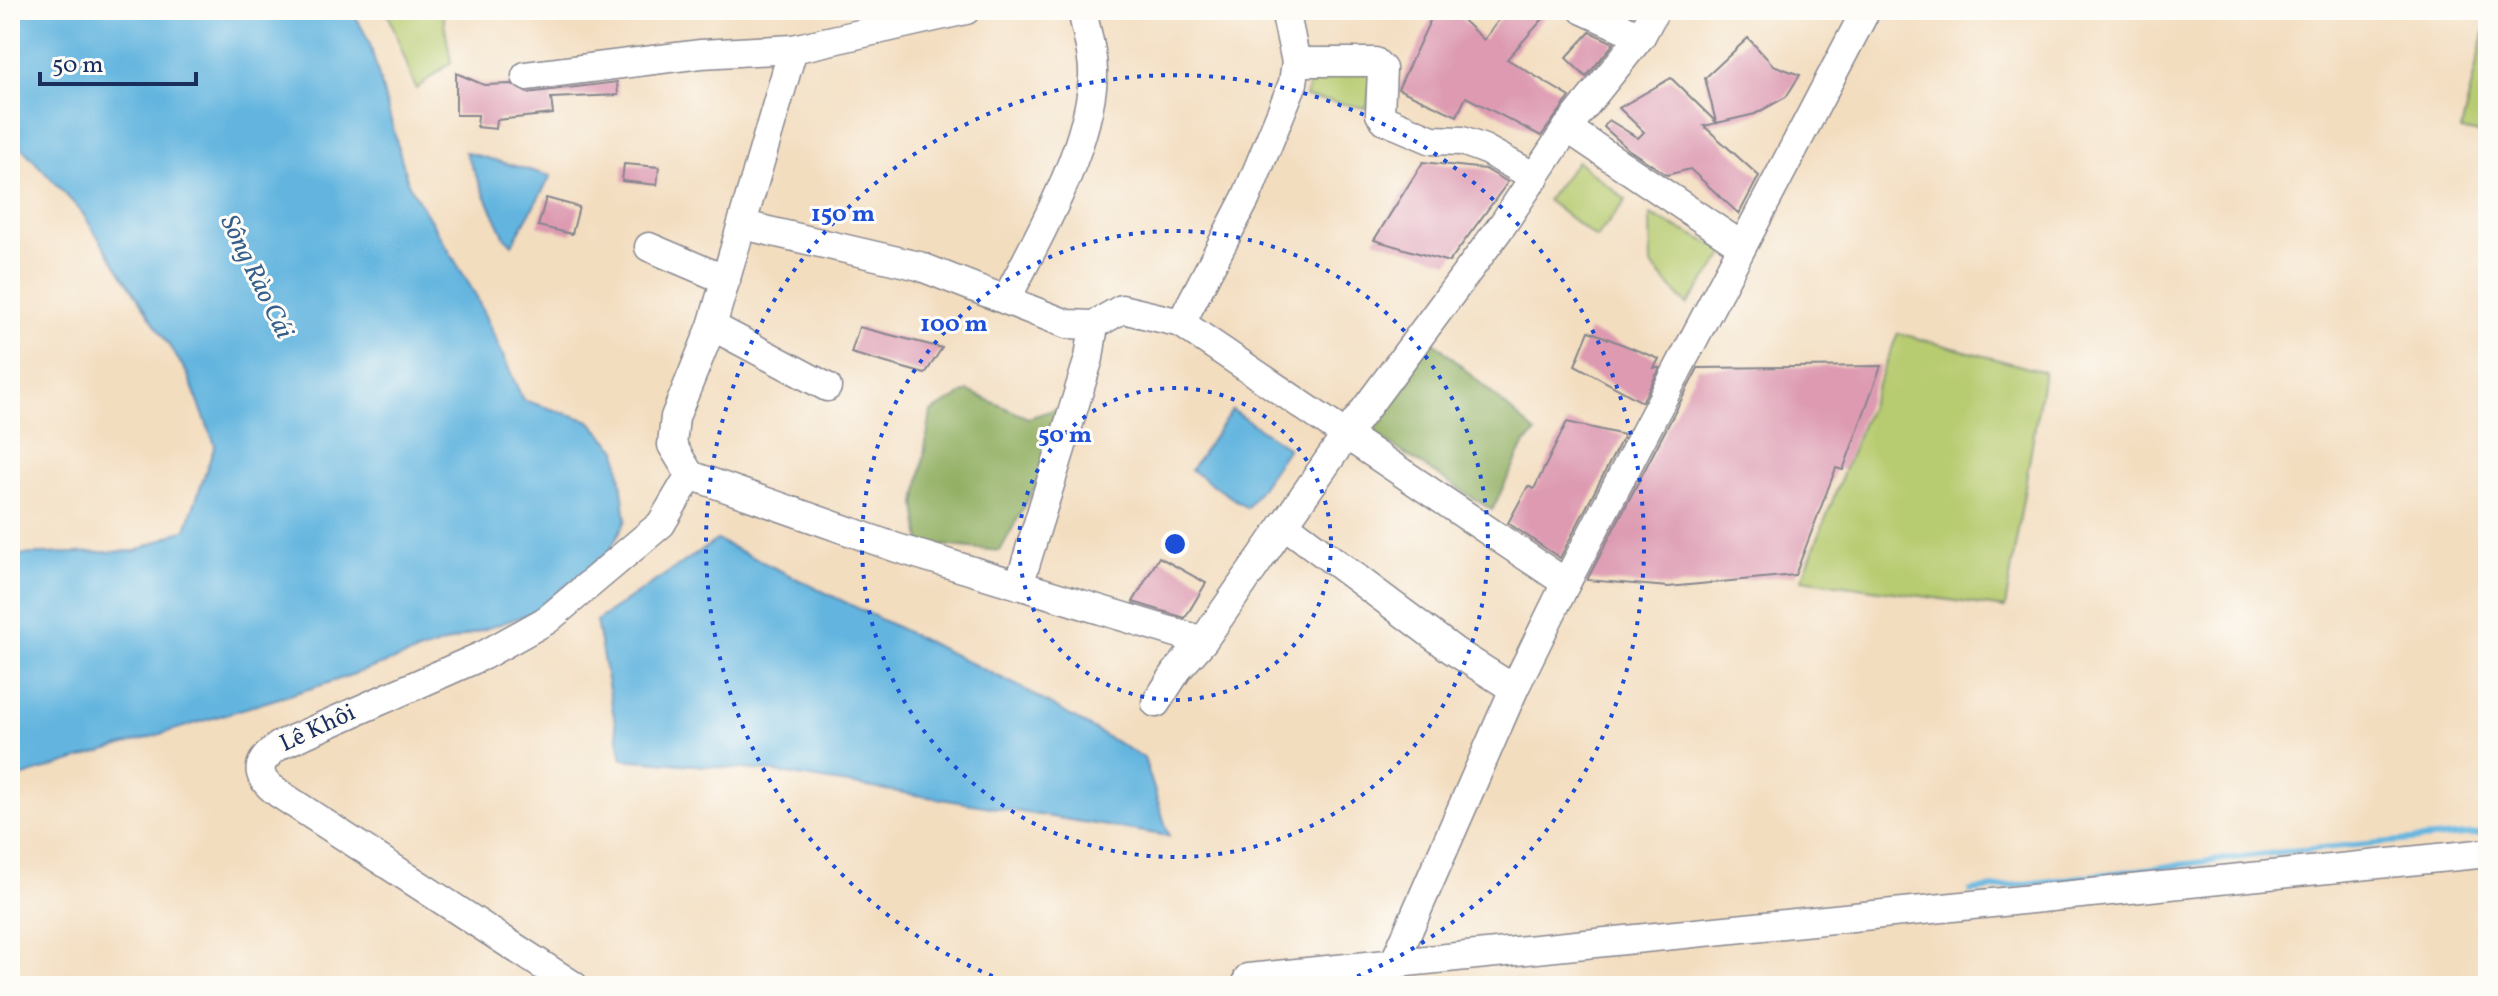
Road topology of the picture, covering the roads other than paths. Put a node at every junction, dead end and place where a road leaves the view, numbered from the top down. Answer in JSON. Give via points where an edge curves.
{"nodes":[{"id":1,"x":966,"y":10,"type":"edge"},
{"id":2,"x":1082,"y":10,"type":"edge"},
{"id":3,"x":1285,"y":10,"type":"edge"},
{"id":4,"x":1583,"y":10,"type":"edge"},
{"id":5,"x":1655,"y":10,"type":"edge"},
{"id":6,"x":1866,"y":10,"type":"edge"},
{"id":7,"x":1641,"y":36,"type":"junction"},
{"id":8,"x":793,"y":49,"type":"junction"},
{"id":9,"x":1296,"y":62,"type":"junction"},
{"id":10,"x":526,"y":76,"type":"dead end"},
{"id":11,"x":1567,"y":128,"type":"junction"},
{"id":12,"x":1535,"y":177,"type":"junction"},
{"id":13,"x":743,"y":225,"type":"junction"},
{"id":14,"x":1742,"y":246,"type":"junction"},
{"id":15,"x":649,"y":247,"type":"dead end"},
{"id":16,"x":726,"y":280,"type":"junction"},
{"id":17,"x":1006,"y":300,"type":"junction"},
{"id":18,"x":1181,"y":323,"type":"junction"},
{"id":19,"x":1094,"y":325,"type":"junction"},
{"id":20,"x":712,"y":326,"type":"junction"},
{"id":21,"x":827,"y":387,"type":"dead end"},
{"id":22,"x":1346,"y":435,"type":"junction"},
{"id":23,"x":690,"y":475,"type":"junction"},
{"id":24,"x":1284,"y":524,"type":"junction"},
{"id":25,"x":1566,"y":583,"type":"junction"},
{"id":26,"x":1019,"y":585,"type":"junction"},
{"id":27,"x":1203,"y":641,"type":"junction"},
{"id":28,"x":1514,"y":689,"type":"junction"},
{"id":29,"x":1156,"y":703,"type":"dead end"},
{"id":30,"x":2488,"y":853,"type":"edge"},
{"id":31,"x":1389,"y":974,"type":"edge"},
{"id":32,"x":1248,"y":978,"type":"dead end"},
{"id":33,"x":574,"y":986,"type":"edge"}],
"edges":[{"from":1,"to":8,"type":"street"},
{"from":2,"to":17,"type":"street","via":[[1093,69],[1090,96],[1053,206]]},
{"from":3,"to":9,"type":"street"},
{"from":4,"to":7,"type":"street"},
{"from":5,"to":7,"type":"street"},
{"from":6,"to":14,"type":"street"},
{"from":7,"to":11,"type":"street"},
{"from":8,"to":10,"type":"street"},
{"from":8,"to":13,"type":"street"},
{"from":9,"to":12,"type":"street","via":[[1375,62],[1382,69],[1380,114],[1385,120],[1432,140],[1462,141],[1484,149]]},
{"from":9,"to":18,"type":"street","via":[[1272,139]]},
{"from":11,"to":12,"type":"street"},
{"from":11,"to":14,"type":"street"},
{"from":12,"to":22,"type":"street"},
{"from":13,"to":16,"type":"street"},
{"from":13,"to":17,"type":"street","via":[[895,259]]},
{"from":14,"to":25,"type":"street"},
{"from":15,"to":16,"type":"street"},
{"from":16,"to":20,"type":"street"},
{"from":17,"to":19,"type":"street","via":[[1067,324]]},
{"from":18,"to":19,"type":"street","via":[[1122,309]]},
{"from":18,"to":22,"type":"street"},
{"from":19,"to":26,"type":"street","via":[[1089,358]]},
{"from":20,"to":21,"type":"street"},
{"from":20,"to":23,"type":"street","via":[[672,437]]},
{"from":22,"to":24,"type":"street"},
{"from":22,"to":25,"type":"street"},
{"from":23,"to":26,"type":"street"},
{"from":23,"to":33,"type":"street","name":"Lê Khôi","via":[[661,524],[547,620],[484,655],[280,745],[262,759],[264,783]]},
{"from":24,"to":27,"type":"street"},
{"from":24,"to":28,"type":"street","via":[[1454,651]]},
{"from":25,"to":28,"type":"street"},
{"from":26,"to":27,"type":"street"},
{"from":27,"to":29,"type":"street"},
{"from":28,"to":31,"type":"street"},
{"from":30,"to":31,"type":"street"},
{"from":31,"to":32,"type":"street"}]}
